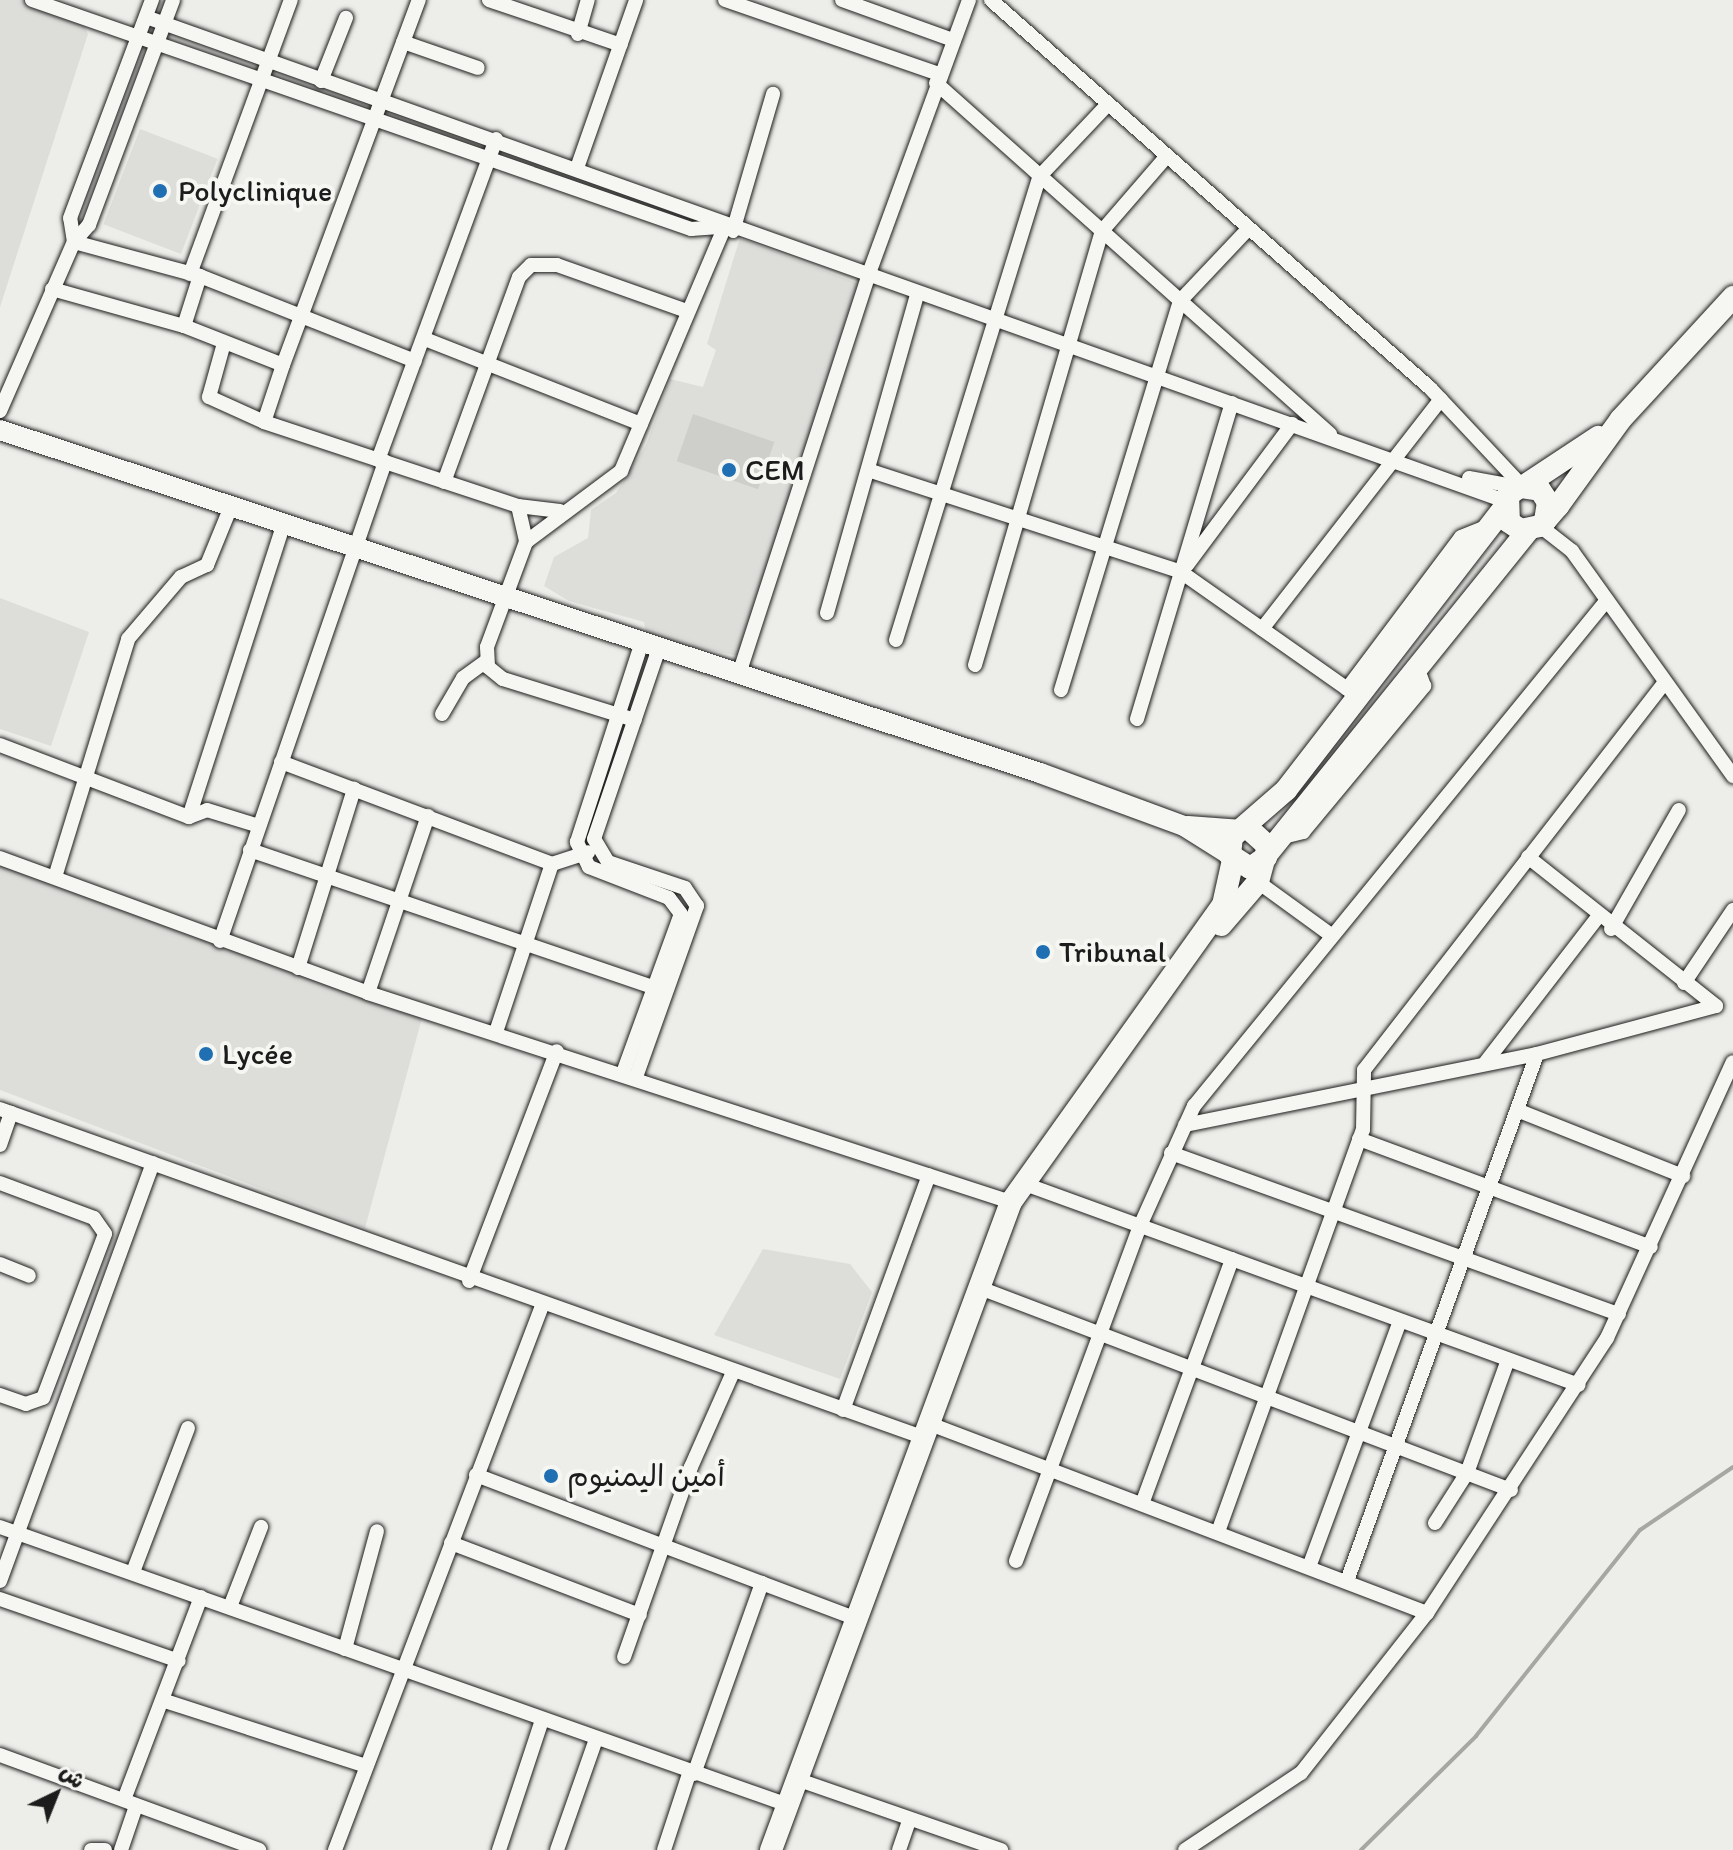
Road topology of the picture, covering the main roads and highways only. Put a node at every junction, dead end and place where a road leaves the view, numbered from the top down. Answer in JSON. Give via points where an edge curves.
{"nodes":[{"id":1,"x":1733,"y":297,"type":"edge"},
{"id":2,"x":1621,"y":419,"type":"junction"},
{"id":3,"x":0,"y":430,"type":"edge"},
{"id":4,"x":1512,"y":499,"type":"junction"},
{"id":5,"x":1538,"y":526,"type":"junction"},
{"id":6,"x":1184,"y":826,"type":"junction"},
{"id":7,"x":1245,"y":829,"type":"junction"},
{"id":8,"x":1265,"y":857,"type":"junction"},
{"id":9,"x":1232,"y":858,"type":"junction"},
{"id":10,"x":1189,"y":956,"type":"junction"},
{"id":11,"x":771,"y":1850,"type":"edge"}],
"edges":[{"from":1,"to":2,"type":"main road"},
{"from":2,"to":4,"type":"main road"},
{"from":2,"to":5,"type":"main road"},
{"from":3,"to":6,"type":"main road"},
{"from":4,"to":5,"type":"main road","via":[[1514,527]]},
{"from":4,"to":5,"type":"main road","via":[[1545,495]]},
{"from":4,"to":7,"type":"main road"},
{"from":5,"to":8,"type":"main road","via":[[1416,664]]},
{"from":6,"to":7,"type":"main road"},
{"from":6,"to":9,"type":"main road"},
{"from":7,"to":8,"type":"main road","via":[[1265,838]]},
{"from":7,"to":9,"type":"main road","via":[[1232,837]]},
{"from":8,"to":9,"type":"main road","via":[[1250,868]]},
{"from":8,"to":10,"type":"main road","via":[[1258,882]]},
{"from":9,"to":10,"type":"main road","via":[[1230,892]]},
{"from":10,"to":11,"type":"main road","via":[[1016,1193]]}]}
